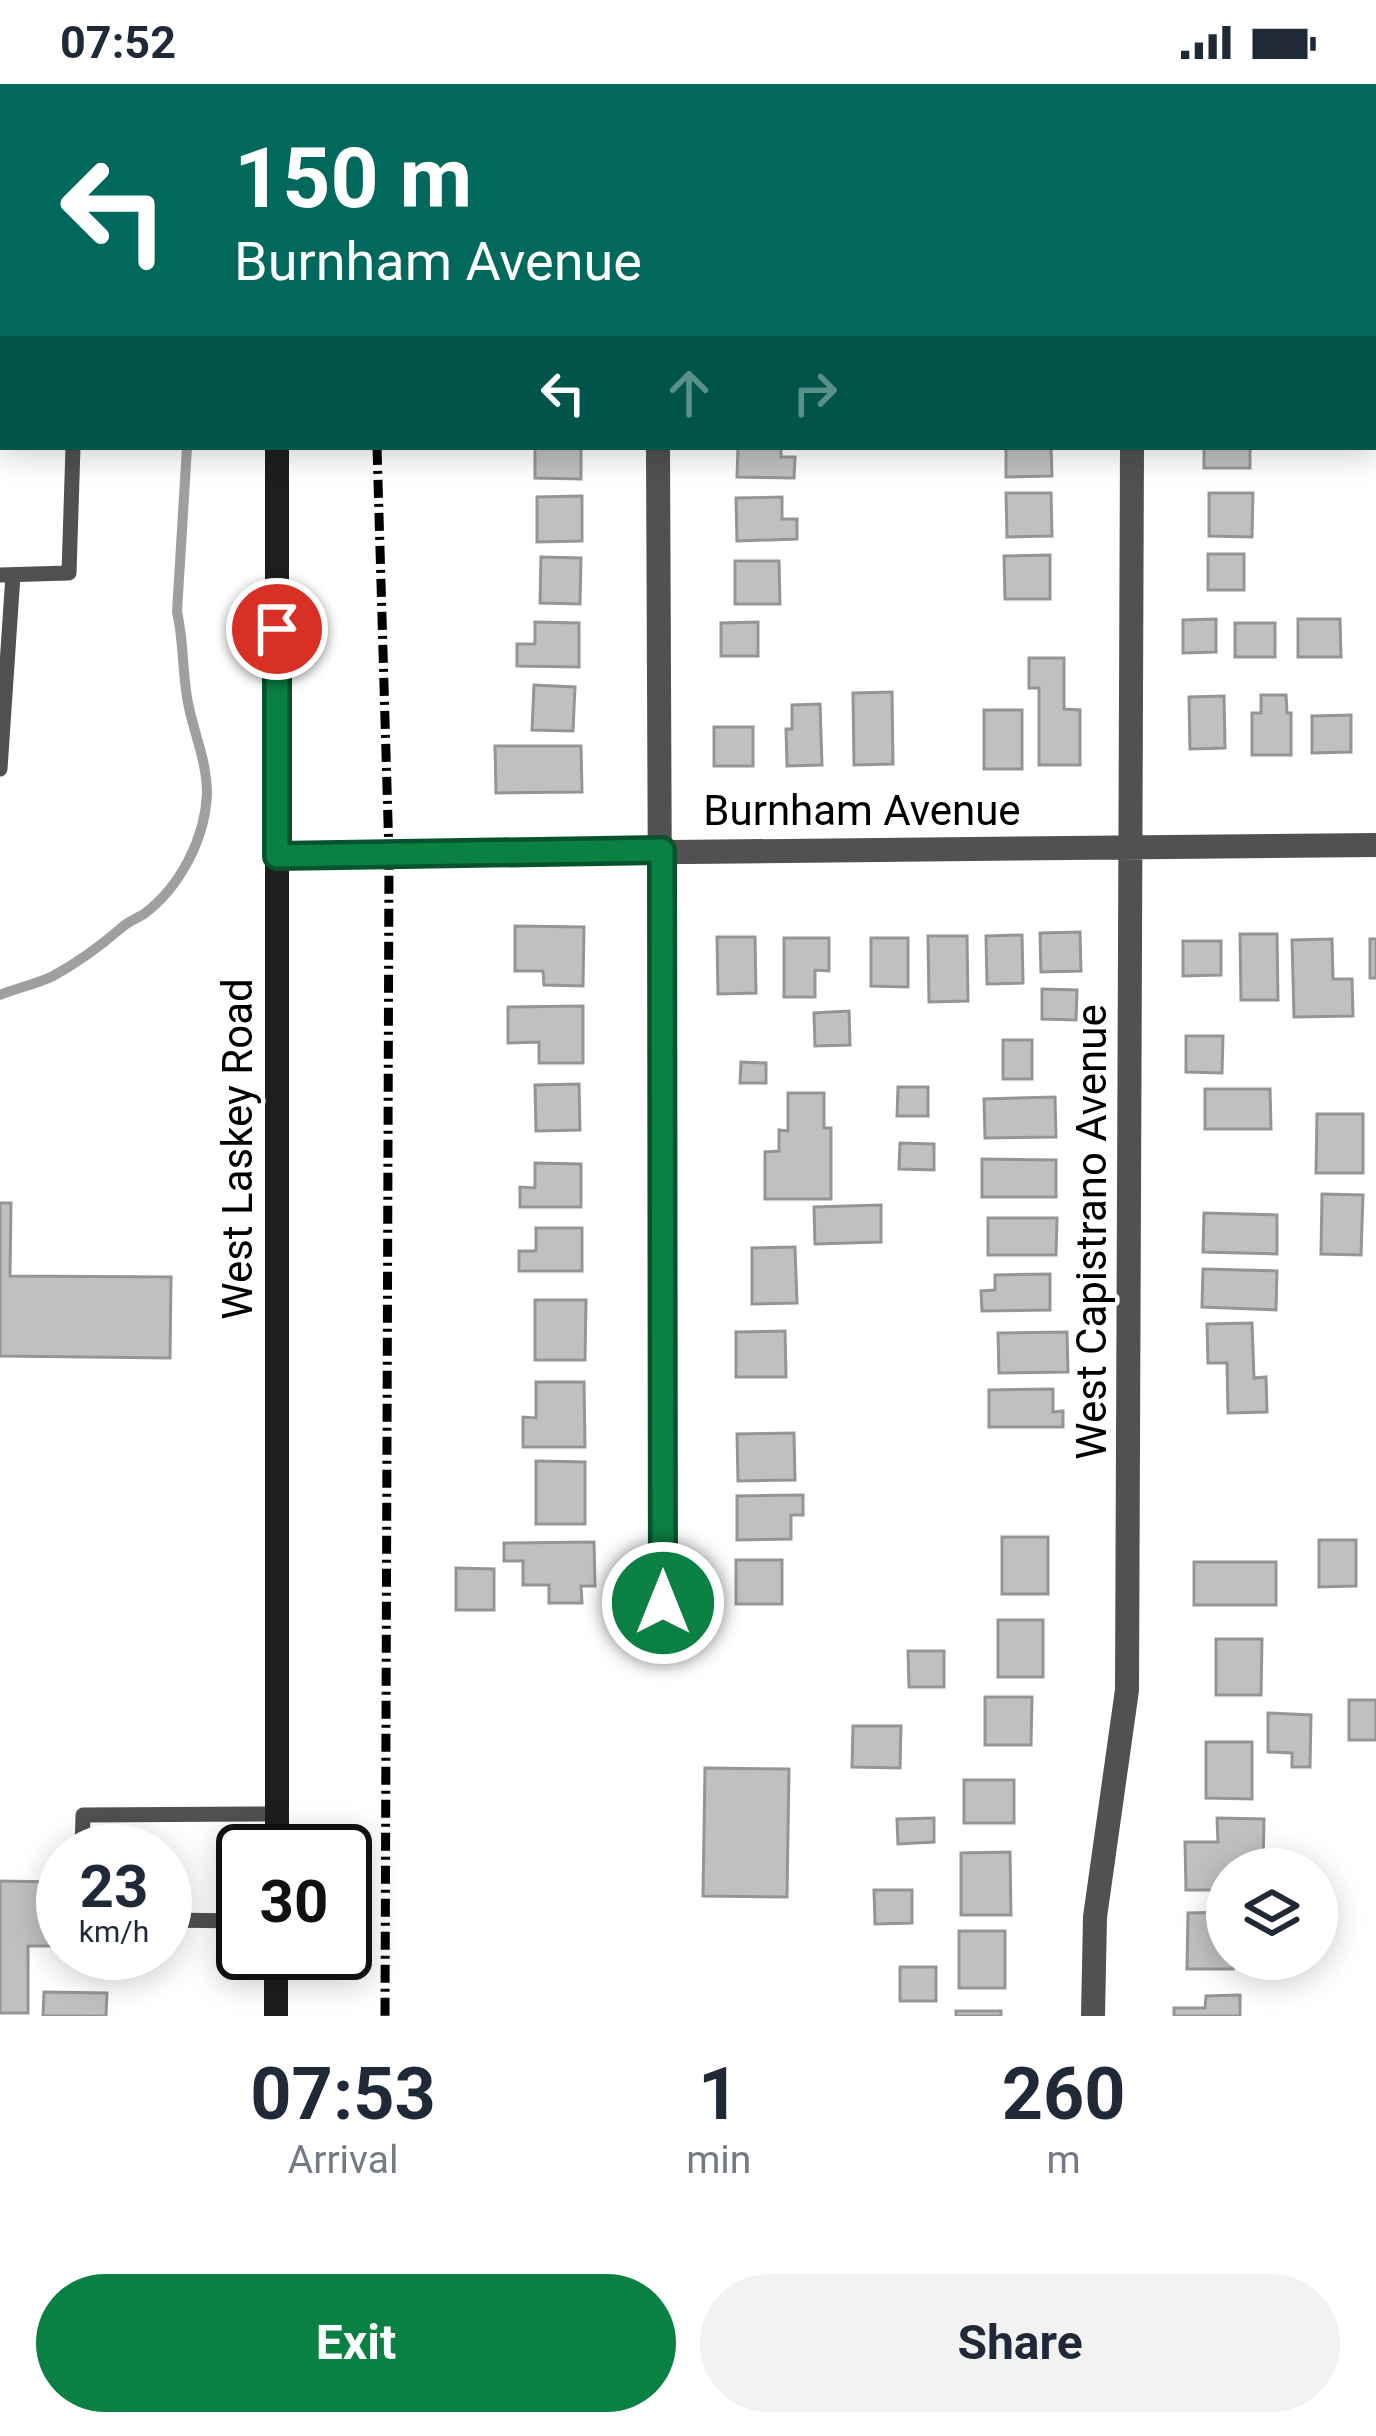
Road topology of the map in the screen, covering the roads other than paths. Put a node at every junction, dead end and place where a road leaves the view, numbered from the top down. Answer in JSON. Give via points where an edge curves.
{"nodes":[{"id":1,"x":73,"y":450,"type":"edge"},
{"id":2,"x":278,"y":450,"type":"edge"},
{"id":3,"x":658,"y":450,"type":"edge"},
{"id":4,"x":1132,"y":450,"type":"edge"},
{"id":5,"x":6,"y":575,"type":"edge"},
{"id":6,"x":0,"y":770,"type":"edge"},
{"id":7,"x":1376,"y":845,"type":"edge"},
{"id":8,"x":1132,"y":847,"type":"junction"},
{"id":9,"x":662,"y":850,"type":"junction"},
{"id":10,"x":277,"y":856,"type":"junction"},
{"id":11,"x":663,"y":1603,"type":"dead end"},
{"id":12,"x":277,"y":1814,"type":"junction"},
{"id":13,"x":83,"y":1824,"type":"edge"},
{"id":14,"x":277,"y":1824,"type":"edge"},
{"id":15,"x":276,"y":1980,"type":"edge"},
{"id":16,"x":276,"y":2016,"type":"edge"},
{"id":17,"x":1093,"y":2016,"type":"edge"}],
"edges":[{"from":1,"to":5,"type":"lane","via":[[68,573]]},
{"from":2,"to":10,"type":"main road","name":"West Laskey Road"},
{"from":3,"to":9,"type":"street"},
{"from":4,"to":8,"type":"street","name":"West Capistrano Avenue"},
{"from":5,"to":6,"type":"lane"},
{"from":7,"to":8,"type":"street","name":"Burnham Avenue"},
{"from":8,"to":9,"type":"street","name":"Burnham Avenue"},
{"from":8,"to":17,"type":"street","name":"West Capistrano Avenue","via":[[1127,1690],[1095,1917]]},
{"from":9,"to":10,"type":"street","name":"Burnham Avenue"},
{"from":9,"to":11,"type":"street"},
{"from":10,"to":12,"type":"main road","name":"West Laskey Road"},
{"from":12,"to":13,"type":"lane","via":[[83,1815]]},
{"from":12,"to":14,"type":"main road","name":"West Laskey Road"},
{"from":15,"to":16,"type":"main road"}]}
